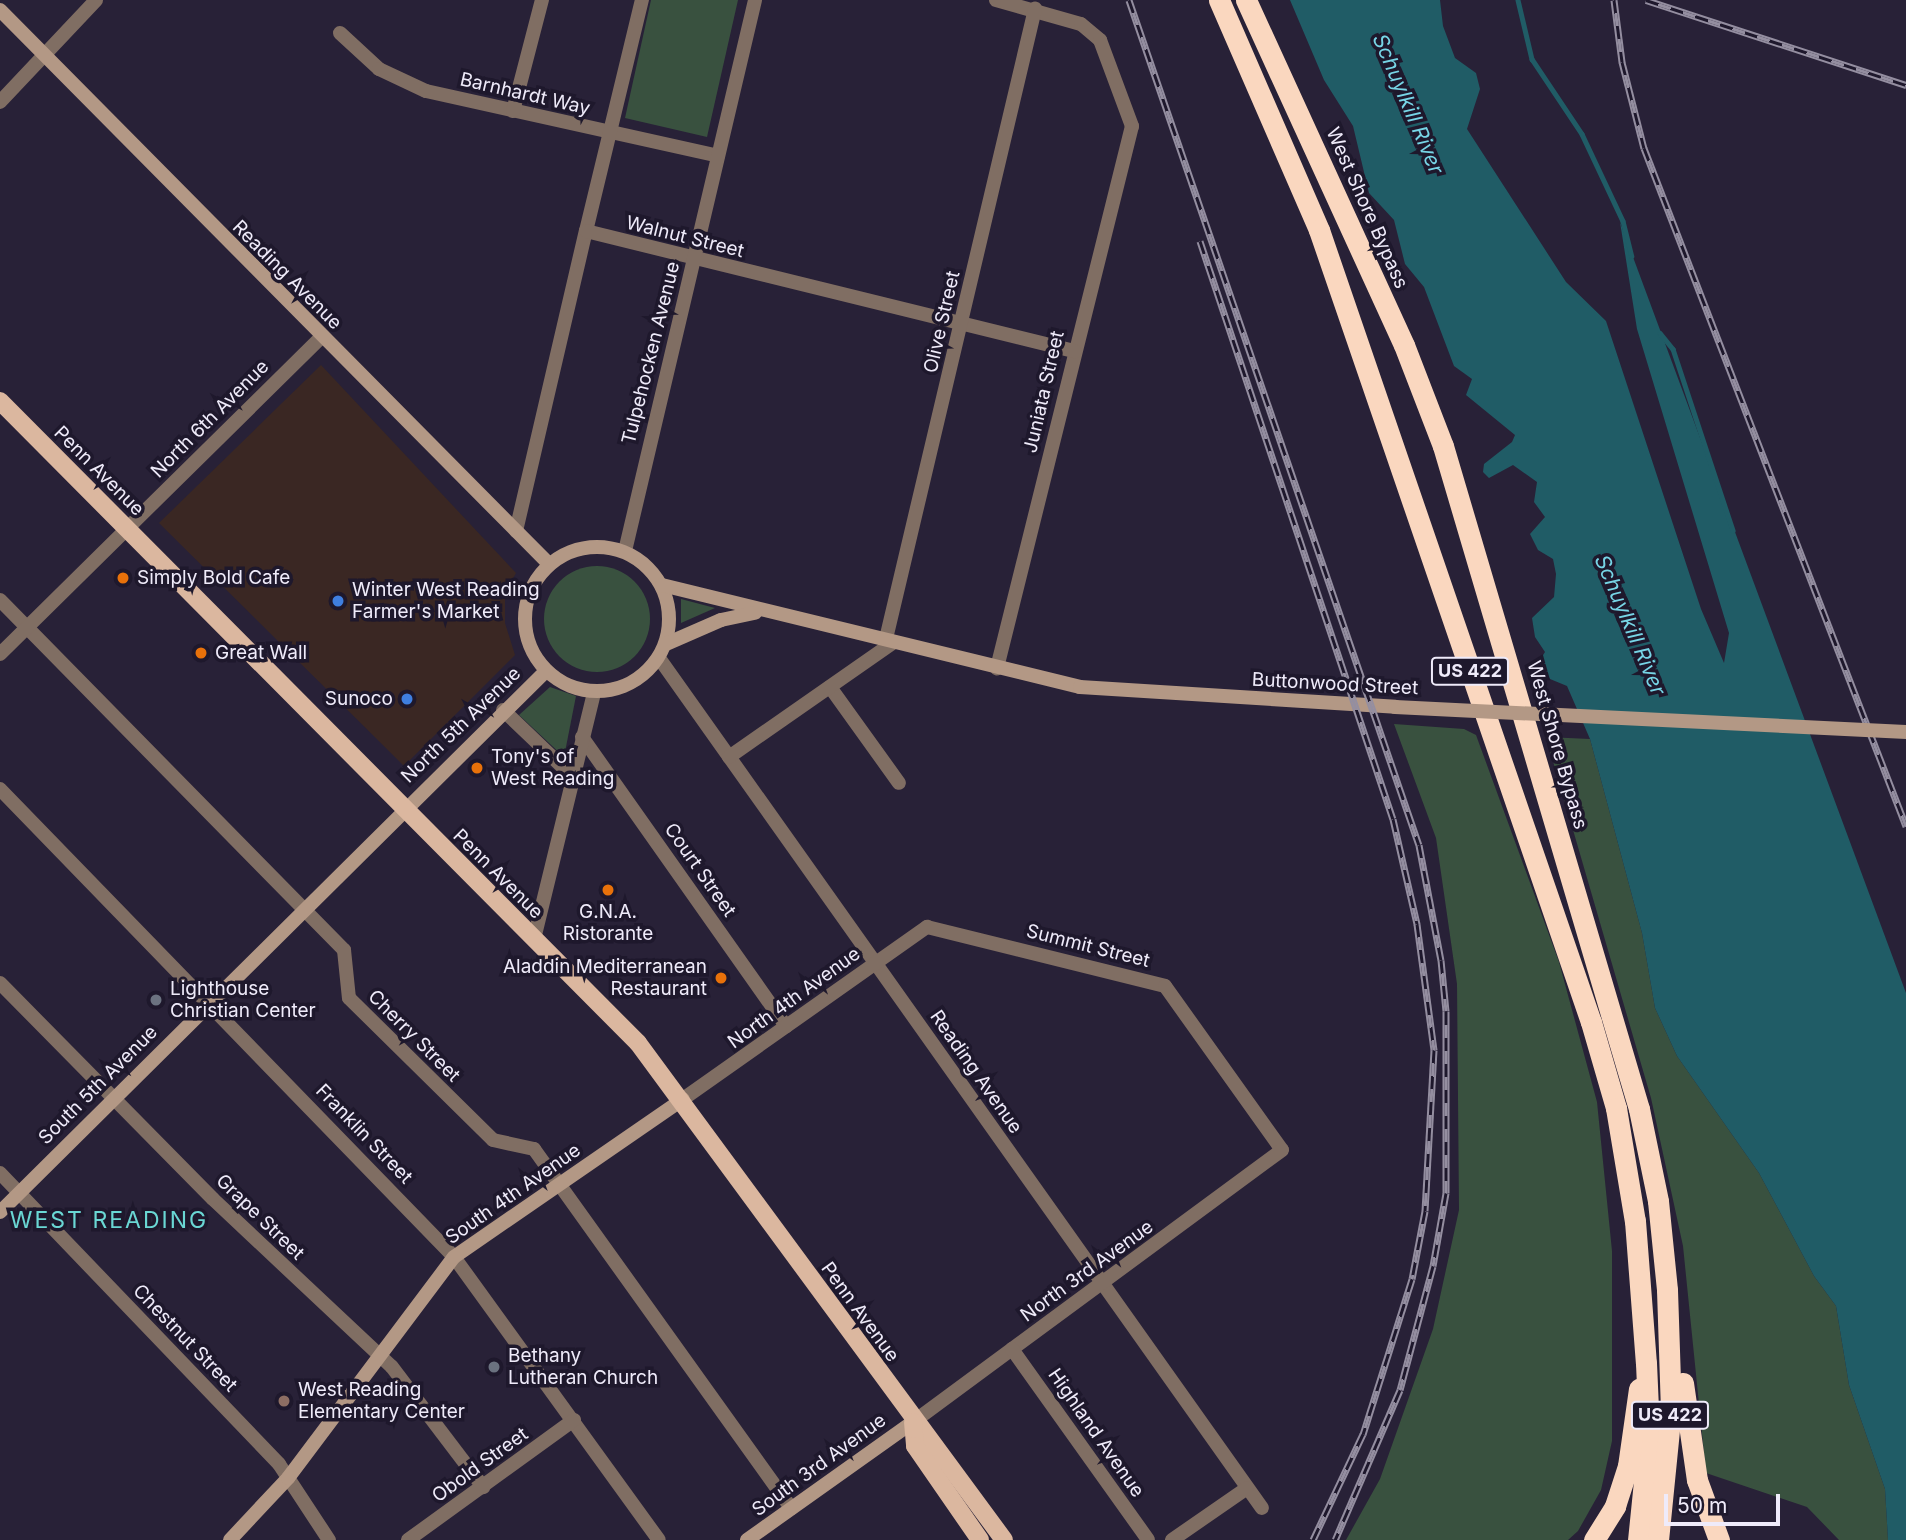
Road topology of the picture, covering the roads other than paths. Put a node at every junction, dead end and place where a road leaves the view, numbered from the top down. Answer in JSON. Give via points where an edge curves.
{"nodes":[{"id":1,"x":96,"y":0,"type":"edge"},
{"id":2,"x":542,"y":0,"type":"edge"},
{"id":3,"x":642,"y":0,"type":"edge"},
{"id":4,"x":755,"y":0,"type":"edge"},
{"id":5,"x":996,"y":0,"type":"edge"},
{"id":6,"x":1219,"y":0,"type":"edge"},
{"id":7,"x":1246,"y":0,"type":"edge"},
{"id":8,"x":1035,"y":9,"type":"junction"},
{"id":9,"x":0,"y":10,"type":"edge"},
{"id":10,"x":340,"y":33,"type":"dead end"},
{"id":11,"x":46,"y":56,"type":"junction"},
{"id":12,"x":0,"y":102,"type":"edge"},
{"id":13,"x":513,"y":111,"type":"junction"},
{"id":14,"x":610,"y":133,"type":"junction"},
{"id":15,"x":718,"y":156,"type":"junction"},
{"id":16,"x":586,"y":232,"type":"junction"},
{"id":17,"x":694,"y":260,"type":"junction"},
{"id":18,"x":962,"y":324,"type":"junction"},
{"id":19,"x":320,"y":337,"type":"junction"},
{"id":20,"x":1074,"y":351,"type":"junction"},
{"id":21,"x":0,"y":401,"type":"edge"},
{"id":22,"x":127,"y":530,"type":"junction"},
{"id":23,"x":516,"y":531,"type":"junction"},
{"id":24,"x":625,"y":551,"type":"junction"},
{"id":25,"x":549,"y":564,"type":"junction"},
{"id":26,"x":662,"y":585,"type":"junction"},
{"id":27,"x":0,"y":600,"type":"edge"},
{"id":28,"x":770,"y":613,"type":"junction"},
{"id":29,"x":27,"y":626,"type":"junction"},
{"id":30,"x":888,"y":643,"type":"junction"},
{"id":31,"x":666,"y":644,"type":"junction"},
{"id":32,"x":0,"y":654,"type":"edge"},
{"id":33,"x":659,"y":659,"type":"junction"},
{"id":34,"x":997,"y":668,"type":"junction"},
{"id":35,"x":546,"y":671,"type":"junction"},
{"id":36,"x":830,"y":687,"type":"junction"},
{"id":37,"x":594,"y":692,"type":"junction"},
{"id":38,"x":503,"y":710,"type":"junction"},
{"id":39,"x":1906,"y":732,"type":"edge"},
{"id":40,"x":582,"y":737,"type":"junction"},
{"id":41,"x":729,"y":757,"type":"junction"},
{"id":42,"x":572,"y":776,"type":"junction"},
{"id":43,"x":899,"y":783,"type":"dead end"},
{"id":44,"x":0,"y":789,"type":"edge"},
{"id":45,"x":404,"y":808,"type":"junction"},
{"id":46,"x":304,"y":907,"type":"junction"},
{"id":47,"x":927,"y":927,"type":"joint"},
{"id":48,"x":534,"y":939,"type":"junction"},
{"id":49,"x":875,"y":963,"type":"junction"},
{"id":50,"x":0,"y":983,"type":"edge"},
{"id":51,"x":209,"y":1001,"type":"junction"},
{"id":52,"x":786,"y":1026,"type":"junction"},
{"id":53,"x":113,"y":1096,"type":"junction"},
{"id":54,"x":683,"y":1099,"type":"junction"},
{"id":55,"x":1282,"y":1150,"type":"joint"},
{"id":56,"x":0,"y":1174,"type":"edge"},
{"id":57,"x":562,"y":1184,"type":"junction"},
{"id":58,"x":19,"y":1193,"type":"junction"},
{"id":59,"x":0,"y":1212,"type":"edge"},
{"id":60,"x":454,"y":1257,"type":"junction"},
{"id":61,"x":1104,"y":1285,"type":"junction"},
{"id":62,"x":1667,"y":1290,"type":"junction"},
{"id":63,"x":1012,"y":1349,"type":"junction"},
{"id":64,"x":378,"y":1357,"type":"junction"},
{"id":65,"x":1646,"y":1363,"type":"junction"},
{"id":66,"x":574,"y":1420,"type":"junction"},
{"id":67,"x":912,"y":1422,"type":"junction"},
{"id":68,"x":288,"y":1478,"type":"junction"},
{"id":69,"x":485,"y":1485,"type":"junction"},
{"id":70,"x":1247,"y":1488,"type":"junction"},
{"id":71,"x":791,"y":1508,"type":"junction"},
{"id":72,"x":1262,"y":1508,"type":"dead end"},
{"id":73,"x":230,"y":1540,"type":"edge"},
{"id":74,"x":329,"y":1540,"type":"edge"},
{"id":75,"x":408,"y":1540,"type":"edge"},
{"id":76,"x":659,"y":1540,"type":"edge"},
{"id":77,"x":747,"y":1540,"type":"edge"},
{"id":78,"x":980,"y":1540,"type":"edge"},
{"id":79,"x":1004,"y":1540,"type":"edge"},
{"id":80,"x":1148,"y":1540,"type":"edge"},
{"id":81,"x":1172,"y":1540,"type":"edge"},
{"id":82,"x":1594,"y":1540,"type":"edge"},
{"id":83,"x":1638,"y":1540,"type":"edge"},
{"id":84,"x":1658,"y":1540,"type":"edge"},
{"id":85,"x":1719,"y":1540,"type":"edge"}],
"edges":[{"from":1,"to":11,"type":"street"},
{"from":2,"to":13,"type":"street"},
{"from":3,"to":14,"type":"street"},
{"from":4,"to":15,"type":"street","name":"Tulpehocken Avenue"},
{"from":5,"to":8,"type":"street"},
{"from":6,"to":65,"type":"highway","number":"US 422","via":[[1319,230],[1591,1022],[1616,1108],[1635,1221]]},
{"from":7,"to":62,"type":"highway","name":"West Shore Bypass","number":"US 422","via":[[1404,345],[1443,446],[1639,1109],[1658,1201]]},
{"from":8,"to":18,"type":"street","name":"Olive Street"},
{"from":8,"to":20,"type":"street","name":"Juniata Street","via":[[1081,24],[1100,40],[1132,126]]},
{"from":9,"to":11,"type":"street","name":"Reading Avenue"},
{"from":10,"to":13,"type":"street","name":"Barnhardt Way","via":[[393,78],[426,91]]},
{"from":11,"to":12,"type":"street"},
{"from":11,"to":19,"type":"street","name":"Reading Avenue"},
{"from":13,"to":14,"type":"street","name":"Barnhardt Way"},
{"from":14,"to":15,"type":"street","name":"Barnhardt Way"},
{"from":14,"to":16,"type":"street"},
{"from":15,"to":17,"type":"street","name":"Tulpehocken Avenue"},
{"from":16,"to":17,"type":"street","name":"Walnut Street"},
{"from":16,"to":23,"type":"street"},
{"from":17,"to":18,"type":"street","name":"Walnut Street"},
{"from":17,"to":24,"type":"street","name":"Tulpehocken Avenue"},
{"from":18,"to":20,"type":"street","name":"Walnut Street"},
{"from":18,"to":30,"type":"street","name":"Olive Street"},
{"from":19,"to":22,"type":"street","name":"North 6th Avenue"},
{"from":19,"to":23,"type":"street","name":"Reading Avenue"},
{"from":20,"to":34,"type":"street","name":"Juniata Street"},
{"from":21,"to":22,"type":"main road","name":"Penn Avenue"},
{"from":22,"to":29,"type":"street","name":"North 6th Avenue"},
{"from":22,"to":45,"type":"main road","name":"Penn Avenue"},
{"from":23,"to":25,"type":"street","name":"Reading Avenue"},
{"from":24,"to":25,"type":"street","via":[[578,548]]},
{"from":24,"to":26,"type":"street","via":[[641,559]]},
{"from":25,"to":35,"type":"street","via":[[531,590],[525,623],[535,656]]},
{"from":26,"to":28,"type":"street","name":"Buttonwood Street"},
{"from":26,"to":31,"type":"street"},
{"from":27,"to":29,"type":"street","name":"Cherry Street"},
{"from":28,"to":30,"type":"street","name":"Buttonwood Street"},
{"from":28,"to":31,"type":"street","name":"Buttonwood Street","via":[[721,620]]},
{"from":29,"to":32,"type":"street","name":"North 6th Avenue"},
{"from":29,"to":46,"type":"street","name":"Cherry Street"},
{"from":30,"to":34,"type":"street","name":"Buttonwood Street"},
{"from":30,"to":36,"type":"street"},
{"from":31,"to":33,"type":"street"},
{"from":33,"to":37,"type":"street","via":[[634,682]]},
{"from":33,"to":41,"type":"street","name":"Reading Avenue"},
{"from":34,"to":39,"type":"street","name":"Buttonwood Street","bridge":true,"via":[[1105,691]]},
{"from":35,"to":37,"type":"street","via":[[565,684]]},
{"from":35,"to":38,"type":"street","name":"North 5th Avenue"},
{"from":36,"to":41,"type":"street"},
{"from":36,"to":43,"type":"street"},
{"from":37,"to":40,"type":"street"},
{"from":38,"to":42,"type":"street"},
{"from":38,"to":45,"type":"street","name":"North 5th Avenue"},
{"from":40,"to":42,"type":"street"},
{"from":40,"to":52,"type":"street","name":"Court Street"},
{"from":41,"to":49,"type":"street","name":"Reading Avenue"},
{"from":42,"to":48,"type":"street"},
{"from":44,"to":51,"type":"street","name":"Franklin Street"},
{"from":45,"to":46,"type":"street","name":"South 5th Avenue"},
{"from":45,"to":48,"type":"main road","name":"Penn Avenue"},
{"from":46,"to":51,"type":"street","name":"South 5th Avenue"},
{"from":46,"to":57,"type":"street","name":"Cherry Street","via":[[344,950],[349,998],[493,1140],[534,1149]]},
{"from":47,"to":49,"type":"street","name":"North 4th Avenue"},
{"from":47,"to":55,"type":"street","name":"Summit Street","via":[[1166,986]]},
{"from":48,"to":54,"type":"main road","name":"Penn Avenue","via":[[638,1043]]},
{"from":49,"to":52,"type":"street","name":"North 4th Avenue"},
{"from":49,"to":61,"type":"street","name":"Reading Avenue"},
{"from":50,"to":53,"type":"street","name":"Grape Street"},
{"from":51,"to":53,"type":"street","name":"South 5th Avenue"},
{"from":51,"to":60,"type":"street","name":"Franklin Street"},
{"from":52,"to":54,"type":"street","name":"North 4th Avenue"},
{"from":53,"to":58,"type":"street","name":"South 5th Avenue"},
{"from":53,"to":64,"type":"street","name":"Grape Street"},
{"from":54,"to":57,"type":"street","name":"South 4th Avenue"},
{"from":54,"to":67,"type":"main road","name":"Penn Avenue"},
{"from":55,"to":61,"type":"street","name":"North 3rd Avenue"},
{"from":56,"to":58,"type":"street","name":"Chestnut Street"},
{"from":57,"to":60,"type":"street","name":"South 4th Avenue"},
{"from":57,"to":71,"type":"street","name":"Cherry Street"},
{"from":58,"to":59,"type":"street","name":"South 5th Avenue"},
{"from":58,"to":68,"type":"street","name":"Chestnut Street"},
{"from":60,"to":64,"type":"street","name":"South 4th Avenue"},
{"from":60,"to":66,"type":"street","name":"Franklin Street"},
{"from":61,"to":63,"type":"street","name":"North 3rd Avenue"},
{"from":61,"to":70,"type":"street","name":"Reading Avenue"},
{"from":62,"to":84,"type":"highway","name":"West Shore Bypass","number":"US 422","via":[[1671,1410]]},
{"from":62,"to":85,"type":"highway","via":[[1695,1471]]},
{"from":63,"to":67,"type":"street","name":"North 3rd Avenue"},
{"from":63,"to":80,"type":"street","name":"Highland Avenue"},
{"from":64,"to":68,"type":"street","name":"South 4th Avenue"},
{"from":64,"to":69,"type":"street","name":"Grape Street","via":[[392,1367]]},
{"from":65,"to":82,"type":"highway","via":[[1634,1411],[1628,1466],[1615,1506]]},
{"from":65,"to":83,"type":"highway","number":"US 422","via":[[1649,1432]]},
{"from":66,"to":69,"type":"street","name":"Obold Street"},
{"from":66,"to":76,"type":"street","name":"Franklin Street"},
{"from":67,"to":71,"type":"street","name":"South 3rd Avenue"},
{"from":67,"to":78,"type":"main road","name":"Penn Avenue","via":[[915,1446]]},
{"from":67,"to":79,"type":"main road","name":"Penn Avenue","via":[[930,1436]]},
{"from":68,"to":73,"type":"street","name":"South 4th Avenue"},
{"from":68,"to":74,"type":"street","name":"Chestnut Street"},
{"from":69,"to":75,"type":"street","name":"Obold Street"},
{"from":70,"to":72,"type":"street","name":"Reading Avenue"},
{"from":70,"to":81,"type":"street"},
{"from":71,"to":77,"type":"street","name":"South 3rd Avenue"}]}
